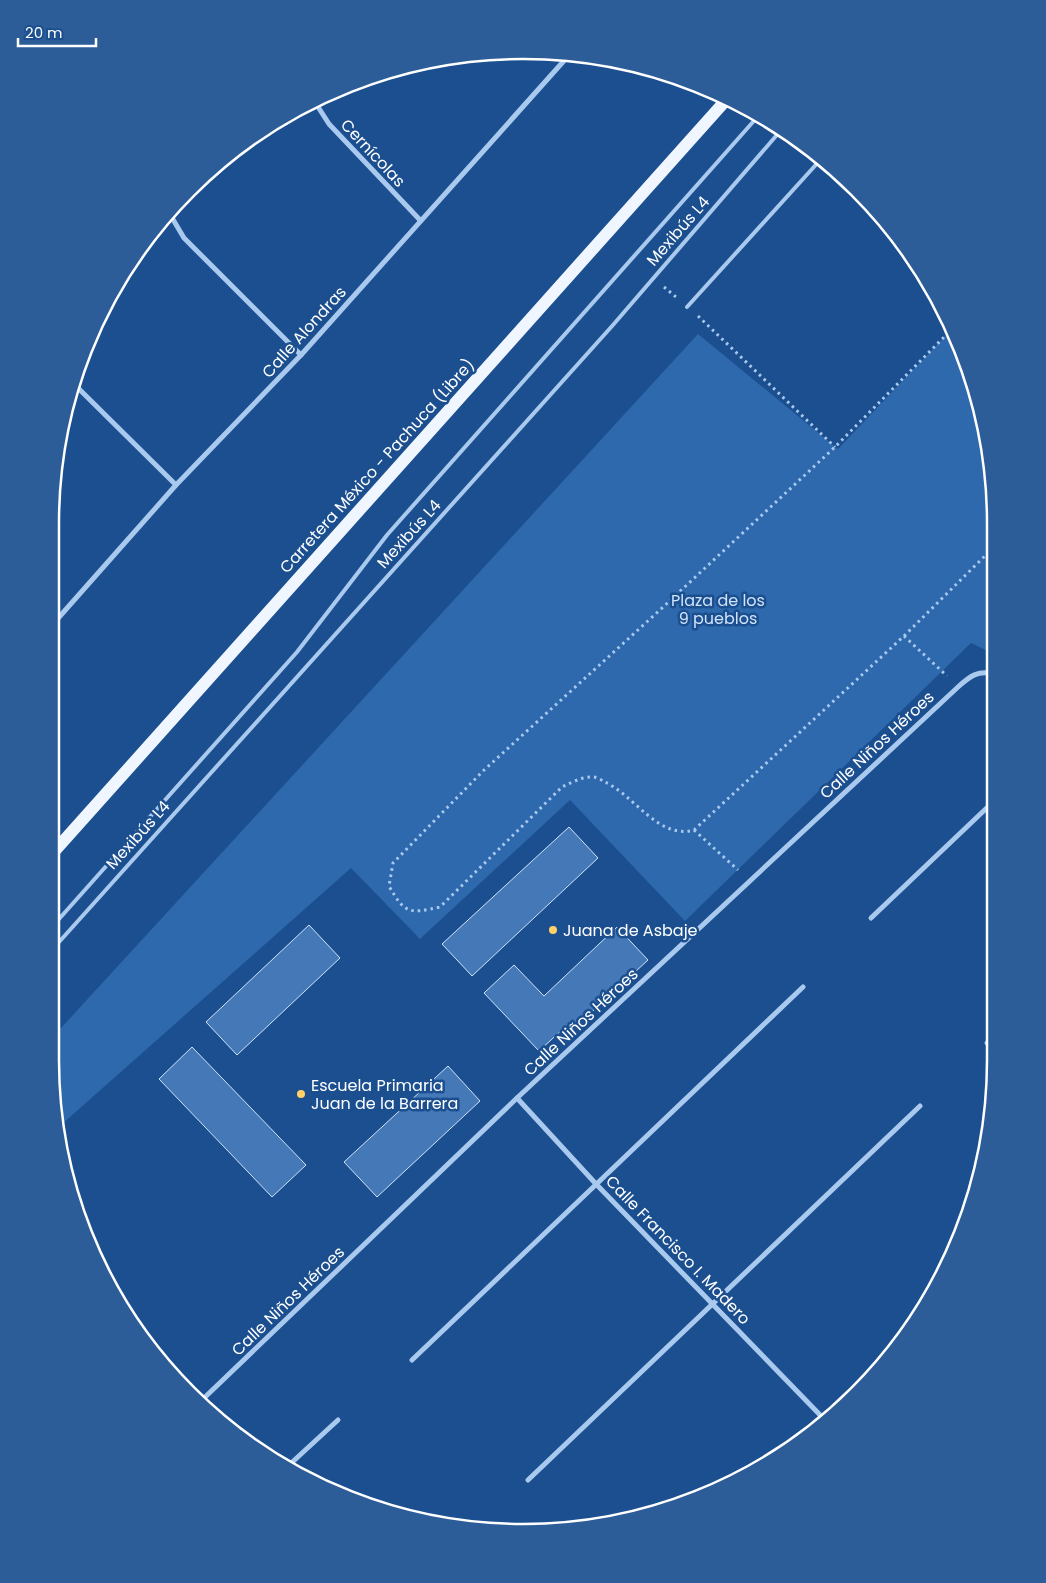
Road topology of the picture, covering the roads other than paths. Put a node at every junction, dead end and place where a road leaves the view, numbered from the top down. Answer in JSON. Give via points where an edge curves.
{"nodes":[{"id":1,"x":564,"y":61,"type":"edge"},
{"id":2,"x":722,"y":104,"type":"edge"},
{"id":3,"x":318,"y":107,"type":"edge"},
{"id":4,"x":754,"y":121,"type":"edge"},
{"id":5,"x":778,"y":135,"type":"edge"},
{"id":6,"x":817,"y":164,"type":"edge"},
{"id":7,"x":173,"y":219,"type":"edge"},
{"id":8,"x":420,"y":220,"type":"junction"},
{"id":9,"x":687,"y":307,"type":"road end"},
{"id":10,"x":301,"y":355,"type":"junction"},
{"id":11,"x":79,"y":388,"type":"edge"},
{"id":12,"x":176,"y":486,"type":"junction"},
{"id":13,"x":59,"y":617,"type":"edge"},
{"id":14,"x":987,"y":673,"type":"edge"},
{"id":15,"x":987,"y":809,"type":"edge"},
{"id":16,"x":59,"y":846,"type":"edge"},
{"id":17,"x":871,"y":918,"type":"dead end"},
{"id":18,"x":59,"y":919,"type":"edge"},
{"id":19,"x":59,"y":942,"type":"edge"},
{"id":20,"x":803,"y":987,"type":"dead end"},
{"id":21,"x":517,"y":1098,"type":"junction"},
{"id":22,"x":920,"y":1106,"type":"dead end"},
{"id":23,"x":596,"y":1184,"type":"junction"},
{"id":24,"x":713,"y":1305,"type":"junction"},
{"id":25,"x":412,"y":1360,"type":"dead end"},
{"id":26,"x":205,"y":1397,"type":"edge"},
{"id":27,"x":821,"y":1416,"type":"edge"},
{"id":28,"x":338,"y":1420,"type":"dead end"},
{"id":29,"x":292,"y":1462,"type":"edge"},
{"id":30,"x":528,"y":1480,"type":"dead end"}],
"edges":[{"from":1,"to":8,"type":"street","name":"Calle Alondras"},
{"from":2,"to":16,"type":"main road","name":"Carretera México - Pachuca (Libre)"},
{"from":3,"to":8,"type":"street","name":"Cernícolas","via":[[329,124]]},
{"from":4,"to":18,"type":"lane","name":"Mexibús L4","via":[[387,535],[297,652]]},
{"from":5,"to":19,"type":"lane","name":"Mexibús L4","via":[[614,325]]},
{"from":6,"to":9,"type":"lane"},
{"from":7,"to":10,"type":"street","via":[[184,238]]},
{"from":8,"to":10,"type":"street","name":"Calle Alondras"},
{"from":10,"to":12,"type":"street","name":"Calle Alondras"},
{"from":11,"to":12,"type":"street"},
{"from":12,"to":13,"type":"street","name":"Calle Alondras"},
{"from":14,"to":21,"type":"street","name":"Calle Niños Héroes","via":[[970,675]]},
{"from":15,"to":17,"type":"street"},
{"from":20,"to":23,"type":"street"},
{"from":21,"to":23,"type":"street","name":"Calle Francisco I. Madero"},
{"from":21,"to":26,"type":"street","name":"Calle Niños Héroes"},
{"from":22,"to":24,"type":"street"},
{"from":23,"to":24,"type":"street","name":"Calle Francisco I. Madero"},
{"from":23,"to":25,"type":"street"},
{"from":24,"to":27,"type":"street","name":"Calle Francisco I. Madero"},
{"from":24,"to":30,"type":"street"},
{"from":28,"to":29,"type":"street"}]}
